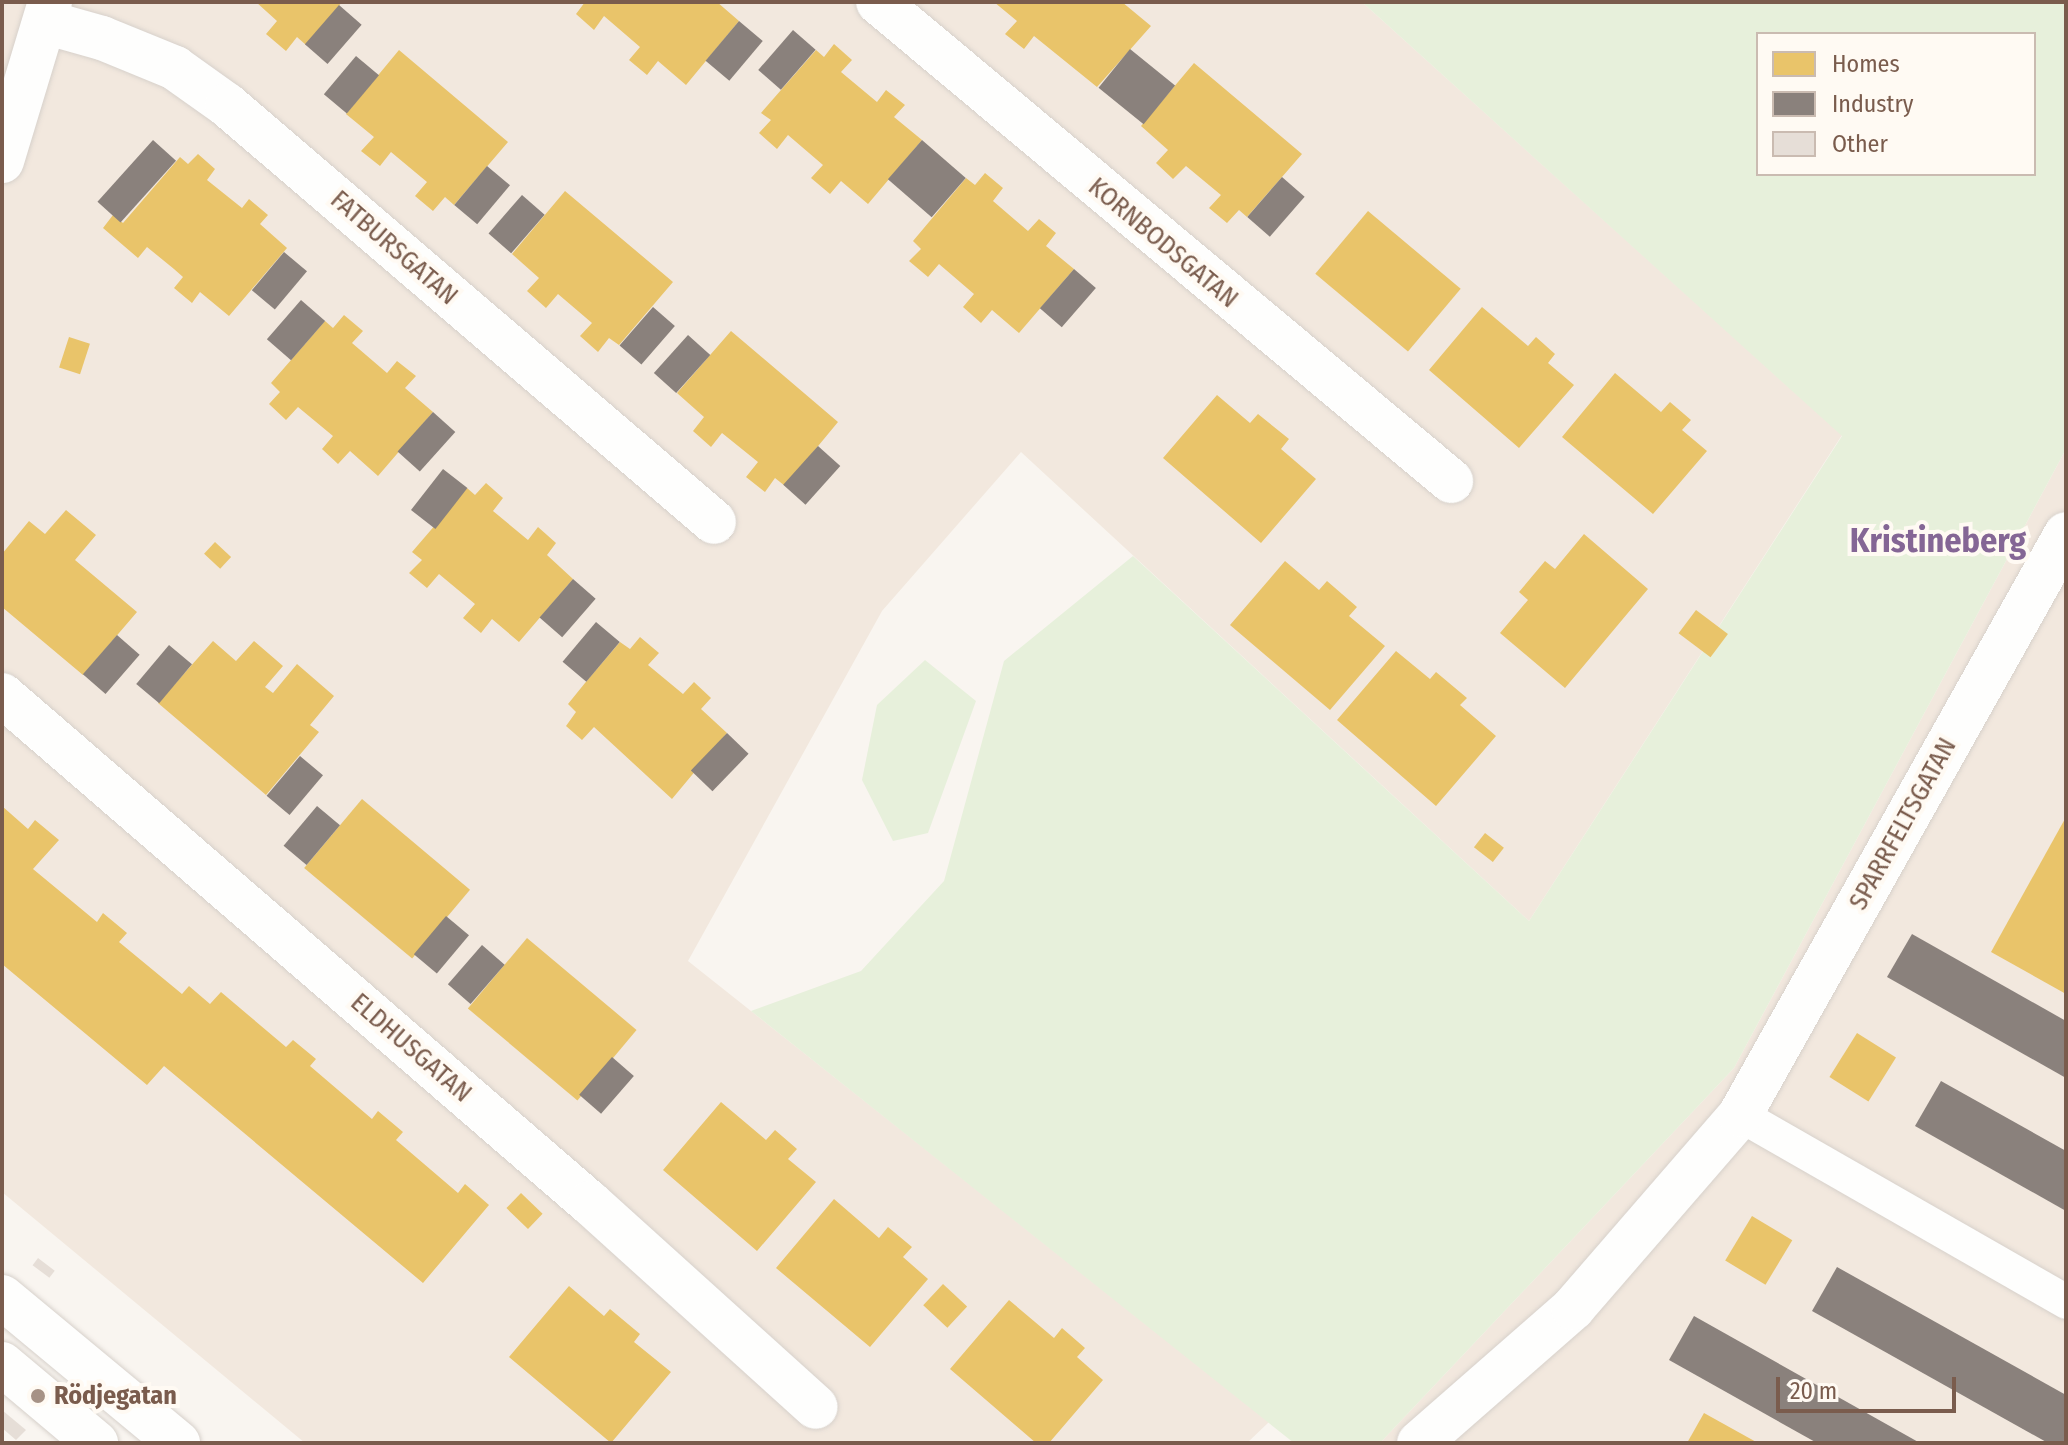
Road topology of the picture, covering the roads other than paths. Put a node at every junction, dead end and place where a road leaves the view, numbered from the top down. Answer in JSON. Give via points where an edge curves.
{"nodes":[{"id":1,"x":878,"y":2,"type":"edge"},
{"id":2,"x":48,"y":12,"type":"edge"},
{"id":3,"x":2,"y":161,"type":"edge"},
{"id":4,"x":1451,"y":481,"type":"dead end"},
{"id":5,"x":714,"y":522,"type":"dead end"},
{"id":6,"x":2066,"y":534,"type":"edge"},
{"id":7,"x":2,"y":695,"type":"edge"},
{"id":8,"x":1740,"y":1115,"type":"junction"},
{"id":9,"x":2,"y":1297,"type":"edge"},
{"id":10,"x":2066,"y":1302,"type":"edge"},
{"id":11,"x":2,"y":1364,"type":"edge"},
{"id":12,"x":816,"y":1407,"type":"dead end"},
{"id":13,"x":96,"y":1443,"type":"edge"},
{"id":14,"x":178,"y":1443,"type":"edge"},
{"id":15,"x":1419,"y":1443,"type":"edge"}],
"edges":[{"from":1,"to":4,"type":"street","name":"KORNBODSGATAN"},
{"from":2,"to":3,"type":"street"},
{"from":2,"to":5,"type":"street","name":"FATBURSGATAN","via":[[175,68],[227,105]]},
{"from":6,"to":8,"type":"street","name":"SPARRFELTSGATAN"},
{"from":7,"to":12,"type":"street","name":"ELDHUSGATAN","via":[[578,1193]]},
{"from":8,"to":10,"type":"lane"},
{"from":8,"to":15,"type":"street","name":"SPARRFELTSGATAN","via":[[1573,1308]]},
{"from":9,"to":14,"type":"street"},
{"from":11,"to":13,"type":"street"}]}
